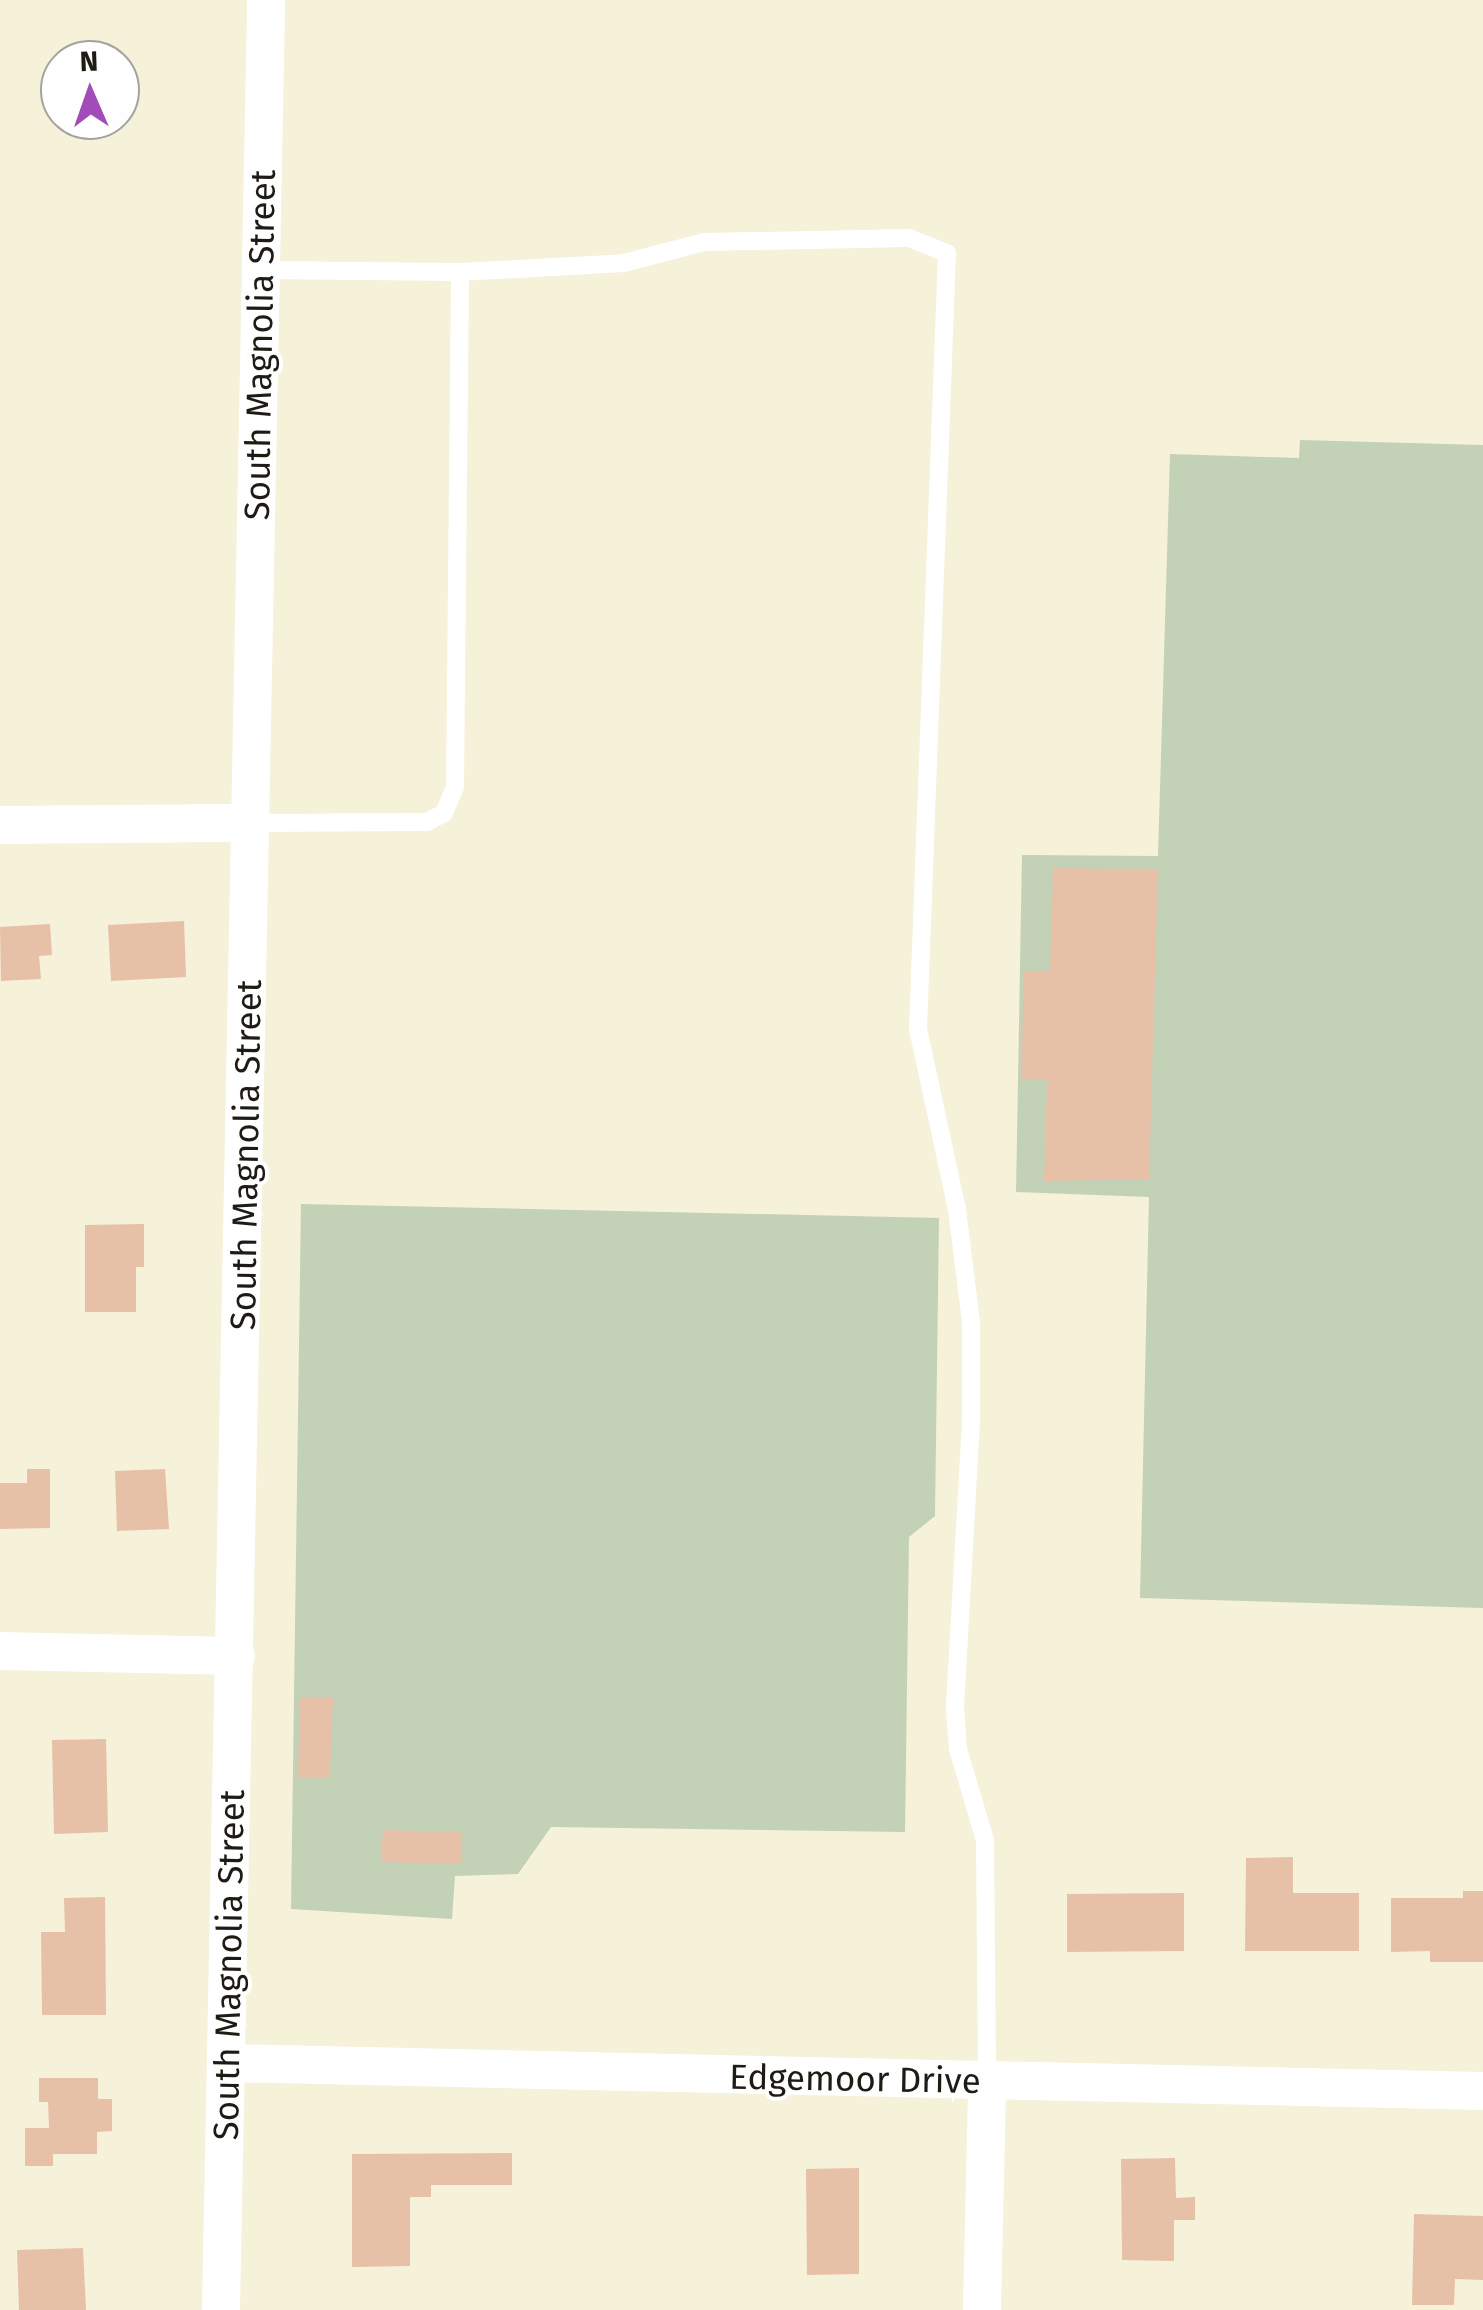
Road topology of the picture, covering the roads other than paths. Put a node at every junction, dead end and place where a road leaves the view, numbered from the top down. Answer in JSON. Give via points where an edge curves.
{"nodes":[{"id":1,"x":266,"y":0,"type":"edge"},
{"id":2,"x":262,"y":270,"type":"junction"},
{"id":3,"x":460,"y":272,"type":"junction"},
{"id":4,"x":253,"y":822,"type":"junction"},
{"id":5,"x":0,"y":825,"type":"edge"},
{"id":6,"x":0,"y":1652,"type":"edge"},
{"id":7,"x":236,"y":1656,"type":"junction"},
{"id":8,"x":227,"y":2064,"type":"junction"},
{"id":9,"x":987,"y":2082,"type":"junction"},
{"id":10,"x":1483,"y":2091,"type":"edge"},
{"id":11,"x":221,"y":2310,"type":"edge"},
{"id":12,"x":982,"y":2310,"type":"edge"}],
"edges":[{"from":1,"to":2,"type":"street","name":"South Magnolia Street"},
{"from":2,"to":3,"type":"lane"},
{"from":2,"to":4,"type":"street","name":"South Magnolia Street"},
{"from":3,"to":4,"type":"lane","via":[[455,786],[444,813],[427,822]]},
{"from":3,"to":9,"type":"lane","via":[[624,264],[704,242],[909,238],[948,254],[918,1029],[957,1209],[972,1322],[955,1710],[958,1749],[985,1840]]},
{"from":4,"to":5,"type":"street"},
{"from":4,"to":7,"type":"street","name":"South Magnolia Street"},
{"from":6,"to":7,"type":"street"},
{"from":7,"to":8,"type":"street","name":"South Magnolia Street"},
{"from":8,"to":9,"type":"street","name":"Edgemoor Drive"},
{"from":8,"to":11,"type":"street","name":"South Magnolia Street"},
{"from":9,"to":10,"type":"street","name":"Edgemoor Drive"},
{"from":9,"to":12,"type":"street"}]}
